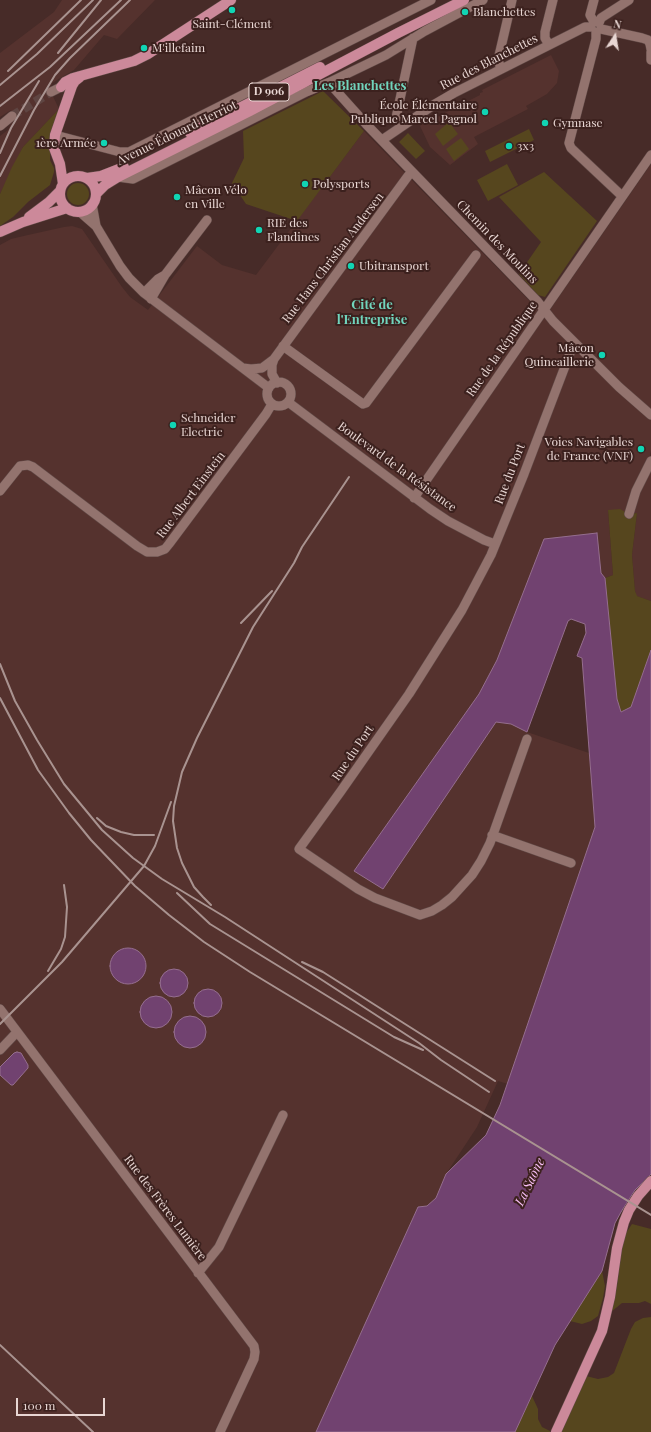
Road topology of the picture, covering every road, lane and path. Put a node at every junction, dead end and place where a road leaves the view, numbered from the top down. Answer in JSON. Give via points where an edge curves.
{"nodes":[{"id":1,"x":231,"y":0,"type":"edge"},
{"id":2,"x":430,"y":0,"type":"edge"},
{"id":3,"x":449,"y":0,"type":"edge"},
{"id":4,"x":464,"y":0,"type":"edge"},
{"id":5,"x":483,"y":0,"type":"edge"},
{"id":6,"x":512,"y":0,"type":"edge"},
{"id":7,"x":553,"y":0,"type":"edge"},
{"id":8,"x":594,"y":0,"type":"edge"},
{"id":9,"x":630,"y":0,"type":"edge"},
{"id":10,"x":417,"y":3,"type":"edge"},
{"id":11,"x":596,"y":26,"type":"junction"},
{"id":12,"x":413,"y":38,"type":"junction"},
{"id":13,"x":549,"y":45,"type":"junction"},
{"id":14,"x":651,"y":49,"type":"edge"},
{"id":15,"x":651,"y":52,"type":"edge"},
{"id":16,"x":651,"y":60,"type":"edge"},
{"id":17,"x":501,"y":69,"type":"junction"},
{"id":18,"x":80,"y":77,"type":"junction"},
{"id":19,"x":330,"y":82,"type":"junction"},
{"id":20,"x":61,"y":87,"type":"junction"},
{"id":21,"x":51,"y":92,"type":"tunnel mouth"},
{"id":22,"x":69,"y":95,"type":"junction"},
{"id":23,"x":63,"y":114,"type":"junction"},
{"id":24,"x":12,"y":116,"type":"tunnel mouth"},
{"id":25,"x":396,"y":118,"type":"dead end"},
{"id":26,"x":0,"y":126,"type":"edge"},
{"id":27,"x":54,"y":135,"type":"junction"},
{"id":28,"x":382,"y":140,"type":"junction"},
{"id":29,"x":651,"y":155,"type":"edge"},
{"id":30,"x":60,"y":164,"type":"junction"},
{"id":31,"x":412,"y":172,"type":"junction"},
{"id":32,"x":76,"y":176,"type":"junction"},
{"id":33,"x":118,"y":177,"type":"junction"},
{"id":34,"x":87,"y":178,"type":"junction"},
{"id":35,"x":61,"y":187,"type":"junction"},
{"id":36,"x":96,"y":194,"type":"junction"},
{"id":37,"x":622,"y":196,"type":"junction"},
{"id":38,"x":92,"y":204,"type":"junction"},
{"id":39,"x":68,"y":208,"type":"junction"},
{"id":40,"x":80,"y":212,"type":"junction"},
{"id":41,"x":207,"y":220,"type":"dead end"},
{"id":42,"x":23,"y":222,"type":"junction"},
{"id":43,"x":96,"y":226,"type":"junction"},
{"id":44,"x":0,"y":232,"type":"edge"},
{"id":45,"x":476,"y":255,"type":"dead end"},
{"id":46,"x":147,"y":296,"type":"junction"},
{"id":47,"x":545,"y":309,"type":"junction"},
{"id":48,"x":283,"y":346,"type":"junction"},
{"id":49,"x":572,"y":348,"type":"dead end"},
{"id":50,"x":274,"y":359,"type":"junction"},
{"id":51,"x":242,"y":368,"type":"junction"},
{"id":52,"x":273,"y":385,"type":"junction"},
{"id":53,"x":288,"y":402,"type":"junction"},
{"id":54,"x":272,"y":404,"type":"junction"},
{"id":55,"x":651,"y":415,"type":"edge"},
{"id":56,"x":651,"y":461,"type":"edge"},
{"id":57,"x":0,"y":491,"type":"edge"},
{"id":58,"x":414,"y":498,"type":"junction"},
{"id":59,"x":629,"y":514,"type":"dead end"},
{"id":60,"x":495,"y":544,"type":"junction"},
{"id":61,"x":527,"y":739,"type":"dead end"},
{"id":62,"x":492,"y":835,"type":"junction"},
{"id":63,"x":571,"y":863,"type":"dead end"},
{"id":64,"x":0,"y":1009,"type":"edge"},
{"id":65,"x":17,"y":1032,"type":"junction"},
{"id":66,"x":0,"y":1050,"type":"edge"},
{"id":67,"x":283,"y":1115,"type":"dead end"},
{"id":68,"x":651,"y":1181,"type":"edge"},
{"id":69,"x":198,"y":1273,"type":"junction"},
{"id":70,"x":220,"y":1432,"type":"edge"},
{"id":71,"x":556,"y":1432,"type":"edge"}],
"edges":[{"from":1,"to":18,"type":"main road","via":[[148,54],[134,61]]},
{"from":2,"to":10,"type":"street"},
{"from":3,"to":34,"type":"main road","name":"Avenue Édouard Herriot","number":"D 906","via":[[115,172]]},
{"from":4,"to":33,"type":"main road","name":"Avenue Édouard Herriot","number":"D 906"},
{"from":5,"to":12,"type":"street"},
{"from":6,"to":17,"type":"street","via":[[498,60]]},
{"from":7,"to":13,"type":"street","via":[[545,32]]},
{"from":8,"to":11,"type":"street","via":[[590,15]]},
{"from":9,"to":11,"type":"street","name":"Rue des Blanchettes","via":[[601,18]]},
{"from":10,"to":27,"type":"street","via":[[129,152]]},
{"from":11,"to":13,"type":"street","name":"Rue des Blanchettes","via":[[585,27]]},
{"from":11,"to":14,"type":"street","via":[[648,40]]},
{"from":11,"to":37,"type":"street","via":[[596,39],[569,143],[571,148]]},
{"from":12,"to":19,"type":"street","via":[[386,55]]},
{"from":12,"to":25,"type":"street"},
{"from":13,"to":17,"type":"street","name":"Rue des Blanchettes"},
{"from":15,"to":16,"type":"street"},
{"from":17,"to":28,"type":"street","name":"Rue des Blanchettes","via":[[435,104]]},
{"from":18,"to":20,"type":"main road","via":[[65,82]]},
{"from":18,"to":22,"type":"main road"},
{"from":19,"to":28,"type":"street","name":"Chemin des Moulins"},
{"from":19,"to":33,"type":"street","via":[[133,179]]},
{"from":20,"to":21,"type":"street"},
{"from":20,"to":22,"type":"main road","via":[[66,89]]},
{"from":20,"to":23,"type":"main road"},
{"from":22,"to":23,"type":"main road"},
{"from":23,"to":27,"type":"main road"},
{"from":24,"to":26,"type":"street"},
{"from":27,"to":30,"type":"main road","via":[[54,148]]},
{"from":28,"to":31,"type":"street","name":"Chemin des Moulins"},
{"from":29,"to":37,"type":"street","name":"Rue de la République"},
{"from":30,"to":32,"type":"main road"},
{"from":30,"to":35,"type":"main road"},
{"from":31,"to":47,"type":"street","name":"Chemin des Moulins"},
{"from":31,"to":48,"type":"street","name":"Rue Hans Christian Andersen"},
{"from":32,"to":34,"type":"main road"},
{"from":32,"to":35,"type":"main road","via":[[66,180]]},
{"from":33,"to":36,"type":"main road","name":"Avenue Édouard Herriot","number":"D 906"},
{"from":34,"to":36,"type":"main road"},
{"from":35,"to":39,"type":"main road","via":[[61,201]]},
{"from":35,"to":42,"type":"main road","via":[[50,202]]},
{"from":36,"to":38,"type":"main road"},
{"from":37,"to":47,"type":"street","name":"Rue de la République"},
{"from":38,"to":40,"type":"main road"},
{"from":38,"to":43,"type":"street"},
{"from":39,"to":40,"type":"main road"},
{"from":39,"to":42,"type":"main road"},
{"from":40,"to":43,"type":"street"},
{"from":41,"to":46,"type":"street"},
{"from":42,"to":44,"type":"main road"},
{"from":43,"to":46,"type":"street","via":[[120,266]]},
{"from":45,"to":48,"type":"street","via":[[366,403],[360,403]]},
{"from":46,"to":51,"type":"street"},
{"from":47,"to":55,"type":"street","name":"Chemin des Moulins","via":[[553,321]]},
{"from":47,"to":58,"type":"street","name":"Rue de la République"},
{"from":48,"to":50,"type":"street","name":"Rue Hans Christian Andersen"},
{"from":49,"to":60,"type":"street","name":"Rue du Port"},
{"from":50,"to":51,"type":"street","name":"Rue Hans Christian Andersen","via":[[262,368]]},
{"from":50,"to":52,"type":"street"},
{"from":51,"to":52,"type":"street"},
{"from":52,"to":53,"type":"street","via":[[284,384],[289,389]]},
{"from":52,"to":54,"type":"street","via":[[267,395]]},
{"from":53,"to":54,"type":"street","via":[[279,406]]},
{"from":53,"to":58,"type":"street","name":"Boulevard de la Résistance"},
{"from":54,"to":57,"type":"street","name":"Rue Albert Einstein","via":[[169,544],[158,552],[147,552],[137,546],[28,465],[20,466]]},
{"from":56,"to":59,"type":"street","via":[[636,491]]},
{"from":58,"to":60,"type":"street","name":"Boulevard de la Résistance","via":[[448,521]]},
{"from":60,"to":62,"type":"street","name":"Rue du Port","via":[[444,640],[409,694],[298,849],[358,889],[420,915],[442,905],[456,894],[481,861]]},
{"from":61,"to":62,"type":"street","name":"Rue du Port"},
{"from":62,"to":63,"type":"street"},
{"from":64,"to":65,"type":"street","name":"Rue des Frères Lumière"},
{"from":65,"to":66,"type":"street"},
{"from":65,"to":69,"type":"street","name":"Rue des Frères Lumière"},
{"from":67,"to":69,"type":"street","via":[[219,1247]]},
{"from":68,"to":71,"type":"main road","via":[[635,1201],[624,1222],[602,1331]]},
{"from":69,"to":70,"type":"street","name":"Rue des Frères Lumière","via":[[249,1338],[255,1352]]}]}
